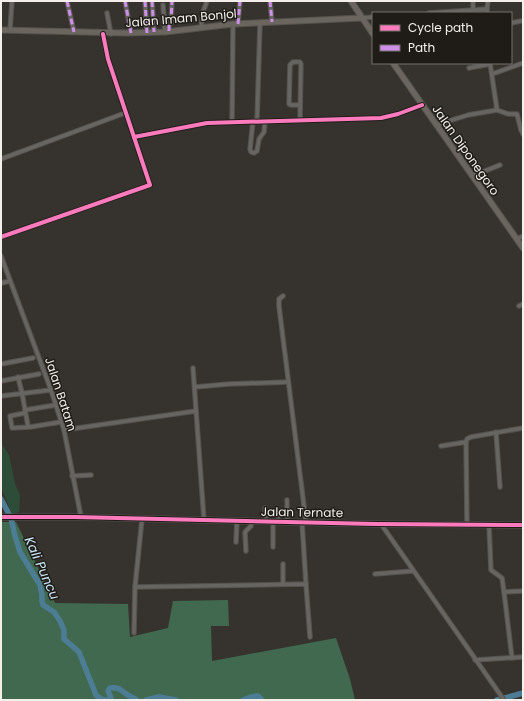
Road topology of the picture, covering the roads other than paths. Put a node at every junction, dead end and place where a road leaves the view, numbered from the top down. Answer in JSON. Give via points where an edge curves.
{"nodes":[{"id":1,"x":12,"y":1,"type":"edge"},
{"id":2,"x":67,"y":1,"type":"edge"},
{"id":3,"x":125,"y":1,"type":"edge"},
{"id":4,"x":145,"y":1,"type":"edge"},
{"id":5,"x":152,"y":1,"type":"edge"},
{"id":6,"x":172,"y":1,"type":"edge"},
{"id":7,"x":207,"y":1,"type":"edge"},
{"id":8,"x":240,"y":1,"type":"edge"},
{"id":9,"x":270,"y":1,"type":"edge"},
{"id":10,"x":351,"y":1,"type":"edge"},
{"id":11,"x":473,"y":1,"type":"edge"},
{"id":12,"x":488,"y":1,"type":"edge"},
{"id":13,"x":163,"y":5,"type":"dead end"},
{"id":14,"x":473,"y":10,"type":"junction"},
{"id":15,"x":487,"y":11,"type":"edge"},
{"id":16,"x":444,"y":12,"type":"edge"},
{"id":17,"x":107,"y":13,"type":"dead end"},
{"id":18,"x":372,"y":17,"type":"edge"},
{"id":19,"x":362,"y":18,"type":"junction"},
{"id":20,"x":521,"y":21,"type":"dead end"},
{"id":21,"x":272,"y":22,"type":"junction"},
{"id":22,"x":260,"y":23,"type":"junction"},
{"id":23,"x":512,"y":23,"type":"edge"},
{"id":24,"x":236,"y":24,"type":"junction"},
{"id":25,"x":201,"y":28,"type":"junction"},
{"id":26,"x":1,"y":30,"type":"edge"},
{"id":27,"x":10,"y":30,"type":"junction"},
{"id":28,"x":74,"y":32,"type":"junction"},
{"id":29,"x":154,"y":32,"type":"junction"},
{"id":30,"x":167,"y":32,"type":"junction"},
{"id":31,"x":131,"y":33,"type":"junction"},
{"id":32,"x":147,"y":33,"type":"junction"},
{"id":33,"x":372,"y":33,"type":"edge"},
{"id":34,"x":103,"y":34,"type":"junction"},
{"id":35,"x":111,"y":34,"type":"junction"},
{"id":36,"x":523,"y":63,"type":"edge"},
{"id":37,"x":394,"y":64,"type":"edge"},
{"id":38,"x":490,"y":64,"type":"edge"},
{"id":39,"x":469,"y":68,"type":"dead end"},
{"id":40,"x":492,"y":74,"type":"junction"},
{"id":41,"x":422,"y":105,"type":"junction"},
{"id":42,"x":300,"y":106,"type":"junction"},
{"id":43,"x":497,"y":110,"type":"junction"},
{"id":44,"x":125,"y":113,"type":"junction"},
{"id":45,"x":300,"y":120,"type":"junction"},
{"id":46,"x":255,"y":121,"type":"junction"},
{"id":47,"x":265,"y":121,"type":"junction"},
{"id":48,"x":232,"y":122,"type":"junction"},
{"id":49,"x":436,"y":125,"type":"junction"},
{"id":50,"x":522,"y":131,"type":"edge"},
{"id":51,"x":134,"y":138,"type":"junction"},
{"id":52,"x":1,"y":159,"type":"edge"},
{"id":53,"x":500,"y":165,"type":"dead end"},
{"id":54,"x":472,"y":176,"type":"junction"},
{"id":55,"x":523,"y":236,"type":"edge"},
{"id":56,"x":1,"y":237,"type":"edge"},
{"id":57,"x":517,"y":239,"type":"junction"},
{"id":58,"x":523,"y":248,"type":"edge"},
{"id":59,"x":1,"y":256,"type":"edge"},
{"id":60,"x":10,"y":281,"type":"junction"},
{"id":61,"x":1,"y":284,"type":"edge"},
{"id":62,"x":283,"y":296,"type":"dead end"},
{"id":63,"x":33,"y":358,"type":"dead end"},
{"id":64,"x":1,"y":364,"type":"edge"},
{"id":65,"x":193,"y":368,"type":"dead end"},
{"id":66,"x":40,"y":374,"type":"dead end"},
{"id":67,"x":18,"y":377,"type":"junction"},
{"id":68,"x":1,"y":381,"type":"edge"},
{"id":69,"x":288,"y":382,"type":"junction"},
{"id":70,"x":195,"y":387,"type":"junction"},
{"id":71,"x":51,"y":390,"type":"junction"},
{"id":72,"x":22,"y":393,"type":"junction"},
{"id":73,"x":1,"y":396,"type":"edge"},
{"id":74,"x":56,"y":405,"type":"junction"},
{"id":75,"x":196,"y":411,"type":"junction"},
{"id":76,"x":25,"y":412,"type":"junction"},
{"id":77,"x":61,"y":422,"type":"junction"},
{"id":78,"x":28,"y":426,"type":"junction"},
{"id":79,"x":523,"y":428,"type":"edge"},
{"id":80,"x":64,"y":430,"type":"junction"},
{"id":81,"x":496,"y":432,"type":"junction"},
{"id":82,"x":466,"y":442,"type":"junction"},
{"id":83,"x":441,"y":446,"type":"dead end"},
{"id":84,"x":91,"y":475,"type":"dead end"},
{"id":85,"x":72,"y":476,"type":"junction"},
{"id":86,"x":500,"y":487,"type":"dead end"},
{"id":87,"x":287,"y":500,"type":"dead end"},
{"id":88,"x":265,"y":508,"type":"dead end"},
{"id":89,"x":278,"y":511,"type":"dead end"},
{"id":90,"x":1,"y":517,"type":"edge"},
{"id":91,"x":81,"y":517,"type":"junction"},
{"id":92,"x":142,"y":519,"type":"junction"},
{"id":93,"x":204,"y":520,"type":"junction"},
{"id":94,"x":236,"y":521,"type":"junction"},
{"id":95,"x":251,"y":521,"type":"junction"},
{"id":96,"x":266,"y":521,"type":"junction"},
{"id":97,"x":276,"y":522,"type":"junction"},
{"id":98,"x":287,"y":522,"type":"junction"},
{"id":99,"x":304,"y":522,"type":"junction"},
{"id":100,"x":381,"y":524,"type":"junction"},
{"id":101,"x":466,"y":525,"type":"junction"},
{"id":102,"x":523,"y":525,"type":"edge"},
{"id":103,"x":489,"y":526,"type":"junction"},
{"id":104,"x":236,"y":542,"type":"dead end"},
{"id":105,"x":273,"y":547,"type":"dead end"},
{"id":106,"x":246,"y":551,"type":"dead end"},
{"id":107,"x":283,"y":564,"type":"dead end"},
{"id":108,"x":413,"y":571,"type":"junction"},
{"id":109,"x":376,"y":574,"type":"dead end"},
{"id":110,"x":283,"y":584,"type":"junction"},
{"id":111,"x":306,"y":584,"type":"junction"},
{"id":112,"x":135,"y":587,"type":"junction"},
{"id":113,"x":523,"y":591,"type":"edge"},
{"id":114,"x":504,"y":592,"type":"junction"},
{"id":115,"x":134,"y":633,"type":"dead end"},
{"id":116,"x":310,"y":637,"type":"dead end"},
{"id":117,"x":523,"y":657,"type":"edge"},
{"id":118,"x":512,"y":658,"type":"junction"},
{"id":119,"x":475,"y":660,"type":"junction"},
{"id":120,"x":502,"y":698,"type":"edge"}],
"edges":[{"from":1,"to":27,"type":"street"},
{"from":2,"to":28,"type":"street"},
{"from":3,"to":31,"type":"street"},
{"from":4,"to":32,"type":"street"},
{"from":5,"to":29,"type":"street"},
{"from":6,"to":30,"type":"street","via":[[171,23]]},
{"from":7,"to":25,"type":"street"},
{"from":8,"to":24,"type":"street"},
{"from":9,"to":21,"type":"street"},
{"from":10,"to":19,"type":"main road"},
{"from":11,"to":14,"type":"street"},
{"from":12,"to":15,"type":"street"},
{"from":13,"to":30,"type":"street"},
{"from":14,"to":15,"type":"street"},
{"from":14,"to":16,"type":"street"},
{"from":17,"to":35,"type":"street"},
{"from":18,"to":19,"type":"street"},
{"from":19,"to":21,"type":"main road","name":"Jalan Imam Bonjol"},
{"from":19,"to":33,"type":"main road"},
{"from":20,"to":23,"type":"street"},
{"from":21,"to":22,"type":"main road","name":"Jalan Imam Bonjol"},
{"from":22,"to":24,"type":"main road","name":"Jalan Imam Bonjol"},
{"from":22,"to":46,"type":"street"},
{"from":24,"to":25,"type":"main road","name":"Jalan Imam Bonjol"},
{"from":24,"to":48,"type":"street"},
{"from":25,"to":30,"type":"main road","name":"Jalan Imam Bonjol"},
{"from":26,"to":27,"type":"main road","name":"Jalan Imam Bonjol"},
{"from":27,"to":28,"type":"main road","name":"Jalan Imam Bonjol"},
{"from":28,"to":34,"type":"main road","name":"Jalan Imam Bonjol"},
{"from":29,"to":30,"type":"main road","name":"Jalan Imam Bonjol"},
{"from":29,"to":32,"type":"main road","name":"Jalan Imam Bonjol"},
{"from":31,"to":32,"type":"main road","name":"Jalan Imam Bonjol"},
{"from":31,"to":35,"type":"main road","name":"Jalan Imam Bonjol"},
{"from":34,"to":35,"type":"main road","name":"Jalan Imam Bonjol"},
{"from":34,"to":44,"type":"street"},
{"from":36,"to":40,"type":"street"},
{"from":37,"to":41,"type":"main road","name":"Jalan Diponegoro"},
{"from":38,"to":39,"type":"street"},
{"from":38,"to":40,"type":"street"},
{"from":40,"to":43,"type":"street"},
{"from":41,"to":45,"type":"street","via":[[381,118]]},
{"from":41,"to":49,"type":"main road","name":"Jalan Diponegoro"},
{"from":42,"to":42,"type":"street","via":[[301,64],[293,62],[290,64],[289,104]]},
{"from":42,"to":45,"type":"street"},
{"from":43,"to":49,"type":"street","via":[[468,115]]},
{"from":43,"to":50,"type":"street","via":[[517,114]]},
{"from":44,"to":51,"type":"street"},
{"from":44,"to":52,"type":"street"},
{"from":45,"to":47,"type":"street"},
{"from":46,"to":47,"type":"street"},
{"from":46,"to":47,"type":"street","via":[[250,149],[254,153],[264,132]]},
{"from":46,"to":48,"type":"street"},
{"from":48,"to":51,"type":"street","via":[[207,123]]},
{"from":49,"to":54,"type":"main road","name":"Jalan Diponegoro"},
{"from":51,"to":56,"type":"street","via":[[150,185]]},
{"from":53,"to":54,"type":"street"},
{"from":54,"to":57,"type":"main road","name":"Jalan Diponegoro"},
{"from":55,"to":57,"type":"street"},
{"from":57,"to":58,"type":"main road","name":"Jalan Diponegoro"},
{"from":59,"to":60,"type":"street","name":"Jalan Batam"},
{"from":60,"to":61,"type":"street"},
{"from":60,"to":71,"type":"street","name":"Jalan Batam"},
{"from":62,"to":69,"type":"street","via":[[279,306]]},
{"from":63,"to":64,"type":"street"},
{"from":65,"to":70,"type":"street"},
{"from":66,"to":67,"type":"street"},
{"from":67,"to":68,"type":"street"},
{"from":67,"to":72,"type":"street"},
{"from":69,"to":70,"type":"street"},
{"from":69,"to":99,"type":"street"},
{"from":70,"to":75,"type":"street"},
{"from":71,"to":72,"type":"street"},
{"from":71,"to":74,"type":"street","name":"Jalan Batam"},
{"from":72,"to":73,"type":"street"},
{"from":72,"to":76,"type":"street"},
{"from":74,"to":76,"type":"street"},
{"from":74,"to":77,"type":"street","name":"Jalan Batam"},
{"from":75,"to":80,"type":"street"},
{"from":75,"to":93,"type":"street"},
{"from":76,"to":78,"type":"street"},
{"from":76,"to":78,"type":"street","via":[[11,415],[12,428]]},
{"from":77,"to":78,"type":"street"},
{"from":77,"to":80,"type":"street","name":"Jalan Batam"},
{"from":79,"to":81,"type":"street"},
{"from":80,"to":85,"type":"street","name":"Jalan Batam"},
{"from":81,"to":82,"type":"street","via":[[470,437]]},
{"from":81,"to":86,"type":"street"},
{"from":82,"to":83,"type":"street"},
{"from":82,"to":101,"type":"street"},
{"from":84,"to":85,"type":"street"},
{"from":85,"to":91,"type":"street","name":"Jalan Batam"},
{"from":87,"to":98,"type":"street"},
{"from":88,"to":96,"type":"street"},
{"from":89,"to":97,"type":"street"},
{"from":90,"to":91,"type":"main road","name":"Jalan Ternate"},
{"from":91,"to":92,"type":"main road","name":"Jalan Ternate"},
{"from":92,"to":93,"type":"main road","name":"Jalan Ternate"},
{"from":92,"to":112,"type":"street"},
{"from":93,"to":94,"type":"main road","name":"Jalan Ternate"},
{"from":94,"to":95,"type":"main road","name":"Jalan Ternate"},
{"from":94,"to":104,"type":"street"},
{"from":95,"to":96,"type":"main road","name":"Jalan Ternate"},
{"from":95,"to":106,"type":"street","via":[[251,527],[245,532]]},
{"from":96,"to":97,"type":"main road","name":"Jalan Ternate"},
{"from":97,"to":98,"type":"main road","name":"Jalan Ternate"},
{"from":97,"to":105,"type":"street"},
{"from":98,"to":99,"type":"main road","name":"Jalan Ternate"},
{"from":99,"to":100,"type":"main road","name":"Jalan Ternate"},
{"from":99,"to":111,"type":"street"},
{"from":100,"to":101,"type":"main road","name":"Jalan Ternate"},
{"from":100,"to":108,"type":"street"},
{"from":101,"to":103,"type":"main road","name":"Jalan Ternate"},
{"from":102,"to":103,"type":"main road","name":"Jalan Ternate"},
{"from":103,"to":114,"type":"street","via":[[491,570],[502,578]]},
{"from":107,"to":110,"type":"street"},
{"from":108,"to":109,"type":"street"},
{"from":108,"to":119,"type":"street"},
{"from":110,"to":111,"type":"street"},
{"from":110,"to":112,"type":"street"},
{"from":111,"to":116,"type":"street"},
{"from":112,"to":115,"type":"street"},
{"from":113,"to":114,"type":"street"},
{"from":114,"to":118,"type":"street"},
{"from":117,"to":118,"type":"street"},
{"from":118,"to":119,"type":"street"},
{"from":119,"to":120,"type":"street"}]}
